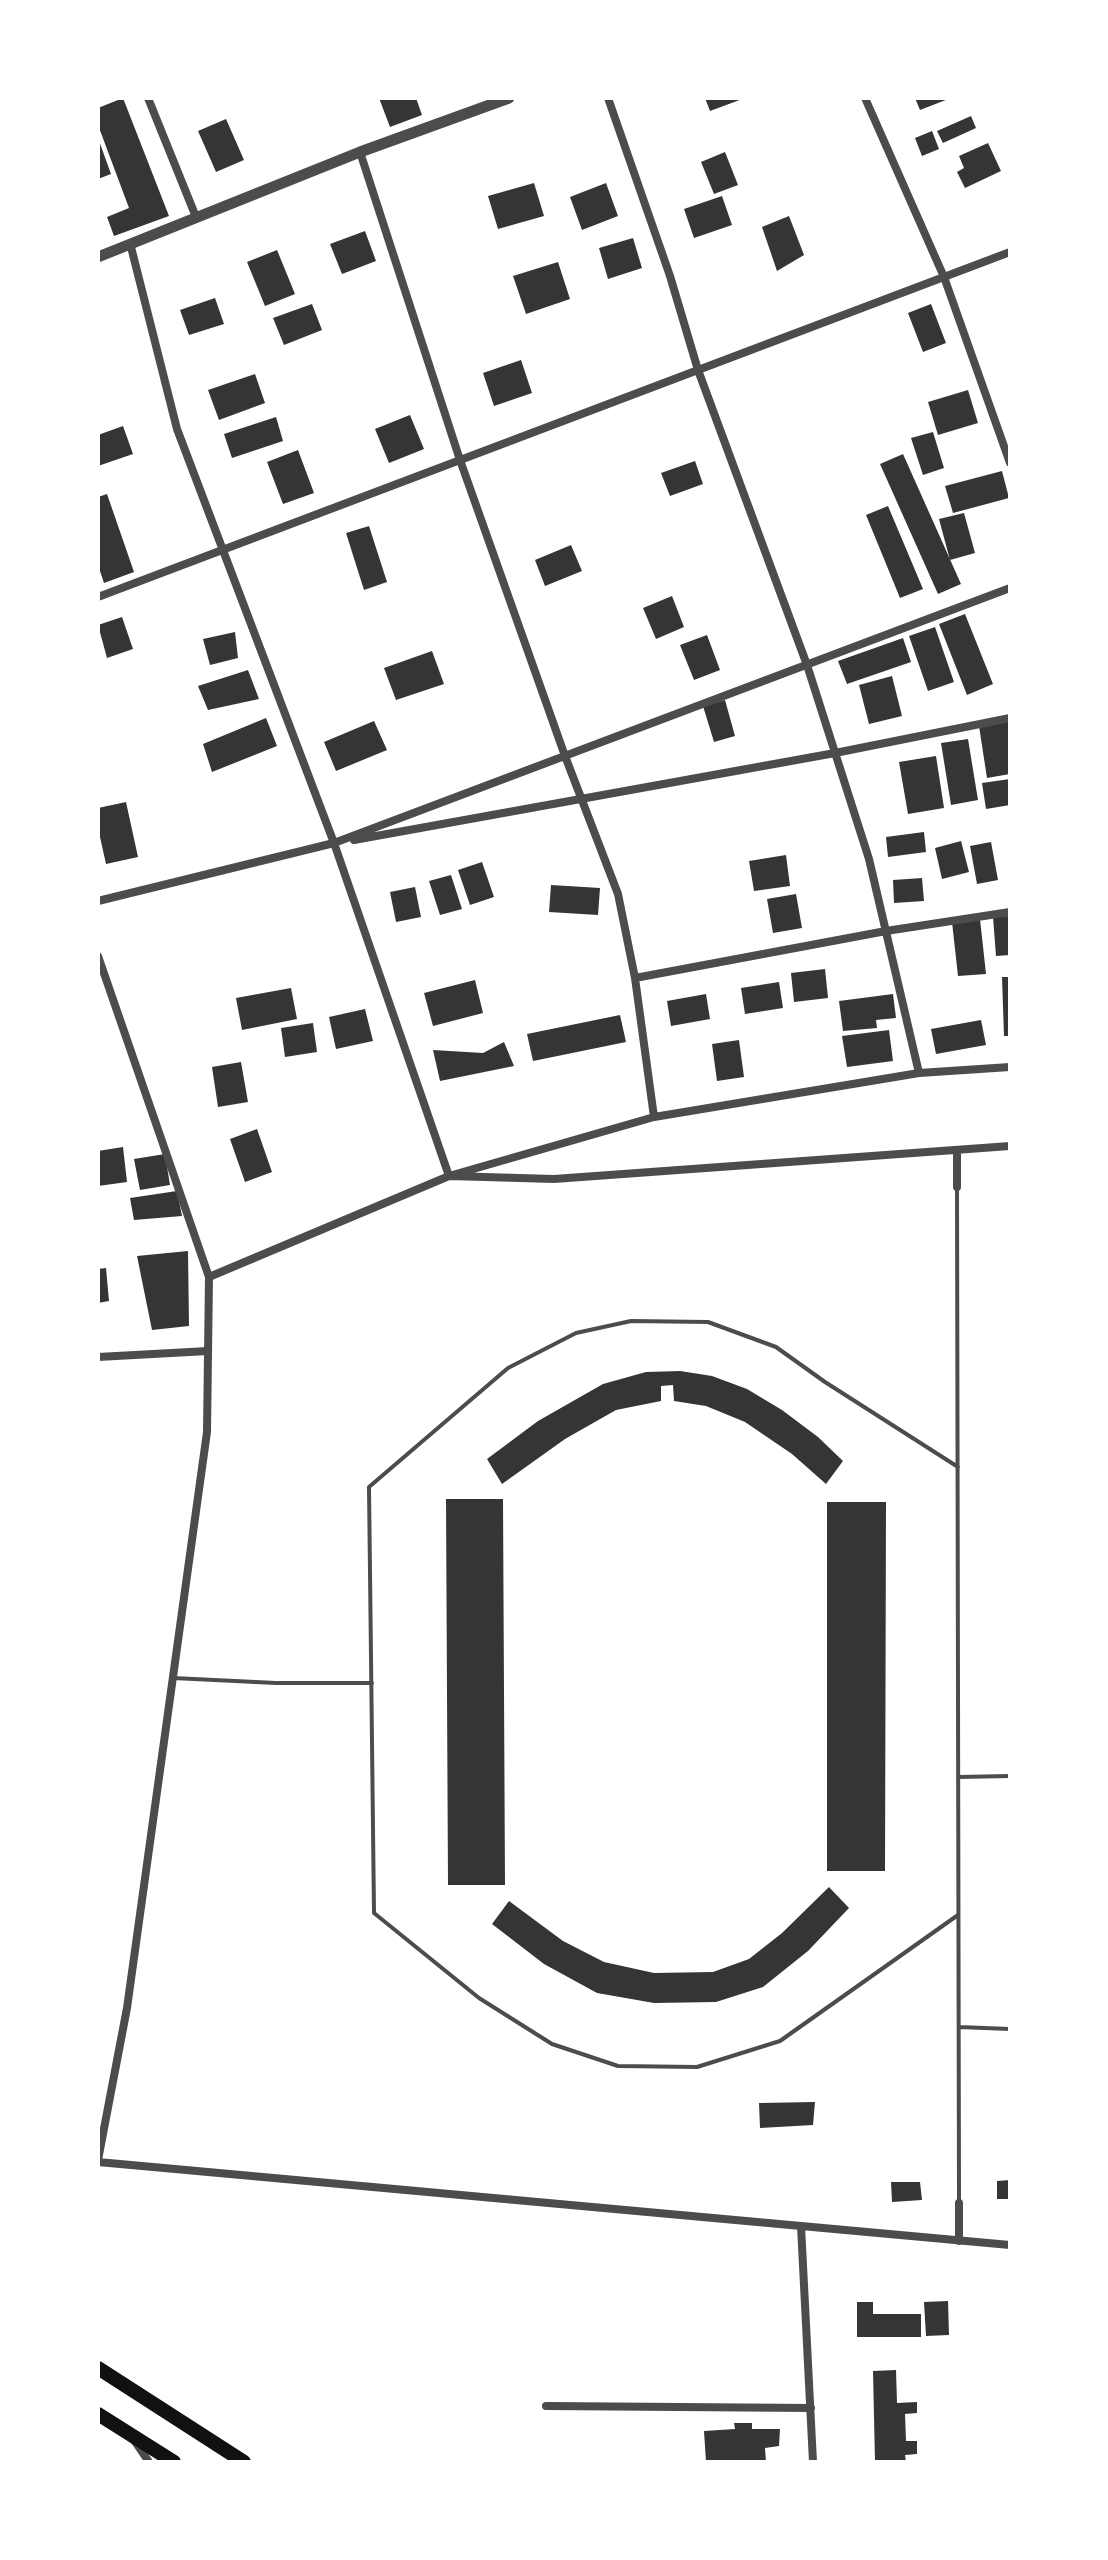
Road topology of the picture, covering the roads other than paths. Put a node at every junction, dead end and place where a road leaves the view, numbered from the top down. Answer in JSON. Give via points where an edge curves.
{"nodes":[{"id":1,"x":148,"y":98,"type":"edge"},
{"id":2,"x":509,"y":98,"type":"edge"},
{"id":3,"x":608,"y":98,"type":"edge"},
{"id":4,"x":865,"y":98,"type":"edge"},
{"id":5,"x":360,"y":152,"type":"junction"},
{"id":6,"x":196,"y":217,"type":"junction"},
{"id":7,"x":130,"y":243,"type":"junction"},
{"id":8,"x":1010,"y":252,"type":"edge"},
{"id":9,"x":98,"y":257,"type":"edge"},
{"id":10,"x":944,"y":277,"type":"junction"},
{"id":11,"x":698,"y":370,"type":"junction"},
{"id":12,"x":460,"y":460,"type":"junction"},
{"id":13,"x":1010,"y":463,"type":"edge"},
{"id":14,"x":222,"y":550,"type":"junction"},
{"id":15,"x":1010,"y":588,"type":"edge"},
{"id":16,"x":98,"y":597,"type":"edge"},
{"id":17,"x":807,"y":665,"type":"junction"},
{"id":18,"x":1010,"y":718,"type":"edge"},
{"id":19,"x":835,"y":753,"type":"junction"},
{"id":20,"x":565,"y":756,"type":"junction"},
{"id":21,"x":581,"y":798,"type":"junction"},
{"id":22,"x":334,"y":843,"type":"junction"},
{"id":23,"x":98,"y":901,"type":"edge"},
{"id":24,"x":1010,"y":912,"type":"edge"},
{"id":25,"x":886,"y":931,"type":"junction"},
{"id":26,"x":98,"y":956,"type":"edge"},
{"id":27,"x":635,"y":978,"type":"junction"},
{"id":28,"x":1010,"y":1067,"type":"edge"},
{"id":29,"x":919,"y":1073,"type":"junction"},
{"id":30,"x":654,"y":1117,"type":"junction"},
{"id":31,"x":1010,"y":1146,"type":"edge"},
{"id":32,"x":957,"y":1150,"type":"junction"},
{"id":33,"x":449,"y":1176,"type":"junction"},
{"id":34,"x":957,"y":1187,"type":"joint"},
{"id":35,"x":209,"y":1277,"type":"junction"},
{"id":36,"x":208,"y":1351,"type":"junction"},
{"id":37,"x":98,"y":1357,"type":"edge"},
{"id":38,"x":958,"y":1467,"type":"junction"},
{"id":39,"x":173,"y":1678,"type":"junction"},
{"id":40,"x":372,"y":1683,"type":"junction"},
{"id":41,"x":1010,"y":1776,"type":"edge"},
{"id":42,"x":958,"y":1777,"type":"junction"},
{"id":43,"x":958,"y":1915,"type":"junction"},
{"id":44,"x":959,"y":2027,"type":"junction"},
{"id":45,"x":1010,"y":2029,"type":"edge"},
{"id":46,"x":98,"y":2161,"type":"edge"},
{"id":47,"x":959,"y":2203,"type":"joint"},
{"id":48,"x":801,"y":2226,"type":"junction"},
{"id":49,"x":959,"y":2241,"type":"junction"},
{"id":50,"x":1010,"y":2245,"type":"edge"},
{"id":51,"x":98,"y":2368,"type":"edge"},
{"id":52,"x":546,"y":2406,"type":"dead end"},
{"id":53,"x":811,"y":2408,"type":"junction"},
{"id":54,"x":98,"y":2414,"type":"edge"},
{"id":55,"x":131,"y":2436,"type":"junction"},
{"id":56,"x":149,"y":2462,"type":"edge"},
{"id":57,"x":174,"y":2462,"type":"edge"},
{"id":58,"x":244,"y":2462,"type":"edge"},
{"id":59,"x":813,"y":2462,"type":"edge"}],
"edges":[{"from":1,"to":6,"type":"street"},
{"from":2,"to":5,"type":"street"},
{"from":3,"to":11,"type":"street"},
{"from":4,"to":10,"type":"street"},
{"from":5,"to":6,"type":"street"},
{"from":5,"to":12,"type":"street"},
{"from":6,"to":7,"type":"street"},
{"from":7,"to":9,"type":"street"},
{"from":7,"to":14,"type":"street","via":[[177,429]]},
{"from":8,"to":10,"type":"street"},
{"from":10,"to":11,"type":"street"},
{"from":10,"to":13,"type":"street"},
{"from":11,"to":12,"type":"street"},
{"from":11,"to":17,"type":"street"},
{"from":12,"to":14,"type":"street"},
{"from":12,"to":20,"type":"street"},
{"from":14,"to":16,"type":"street"},
{"from":14,"to":22,"type":"street"},
{"from":15,"to":17,"type":"street"},
{"from":17,"to":19,"type":"street"},
{"from":17,"to":20,"type":"street"},
{"from":18,"to":19,"type":"street"},
{"from":19,"to":21,"type":"street"},
{"from":19,"to":25,"type":"street"},
{"from":20,"to":21,"type":"street"},
{"from":20,"to":22,"type":"street"},
{"from":21,"to":22,"type":"street"},
{"from":21,"to":27,"type":"street","via":[[618,894]]},
{"from":22,"to":23,"type":"street"},
{"from":22,"to":33,"type":"street"},
{"from":24,"to":25,"type":"street"},
{"from":25,"to":27,"type":"street"},
{"from":25,"to":29,"type":"street"},
{"from":26,"to":35,"type":"street"},
{"from":27,"to":30,"type":"street"},
{"from":28,"to":29,"type":"street"},
{"from":29,"to":30,"type":"street"},
{"from":30,"to":33,"type":"street"},
{"from":31,"to":32,"type":"street"},
{"from":32,"to":33,"type":"street","via":[[554,1179]]},
{"from":32,"to":34,"type":"street"},
{"from":33,"to":35,"type":"street"},
{"from":34,"to":38,"type":"lane"},
{"from":35,"to":36,"type":"street"},
{"from":36,"to":37,"type":"street"},
{"from":36,"to":39,"type":"street","via":[[207,1432]]},
{"from":38,"to":40,"type":"lane","via":[[776,1347],[708,1322],[631,1321],[576,1333],[508,1368],[369,1487]]},
{"from":38,"to":42,"type":"lane"},
{"from":39,"to":40,"type":"lane"},
{"from":39,"to":46,"type":"street","via":[[127,2008]]},
{"from":40,"to":43,"type":"lane","via":[[374,1913],[479,1998],[552,2044],[618,2066],[697,2067],[780,2041]]},
{"from":41,"to":42,"type":"lane"},
{"from":42,"to":43,"type":"lane"},
{"from":43,"to":44,"type":"lane"},
{"from":44,"to":45,"type":"lane"},
{"from":44,"to":47,"type":"lane"},
{"from":46,"to":48,"type":"street"},
{"from":47,"to":49,"type":"street"},
{"from":48,"to":49,"type":"street"},
{"from":48,"to":53,"type":"street"},
{"from":49,"to":50,"type":"street"},
{"from":51,"to":58,"type":"main road"},
{"from":52,"to":53,"type":"street"},
{"from":53,"to":59,"type":"street"},
{"from":54,"to":55,"type":"main road"},
{"from":55,"to":56,"type":"street"},
{"from":55,"to":57,"type":"main road"}]}
